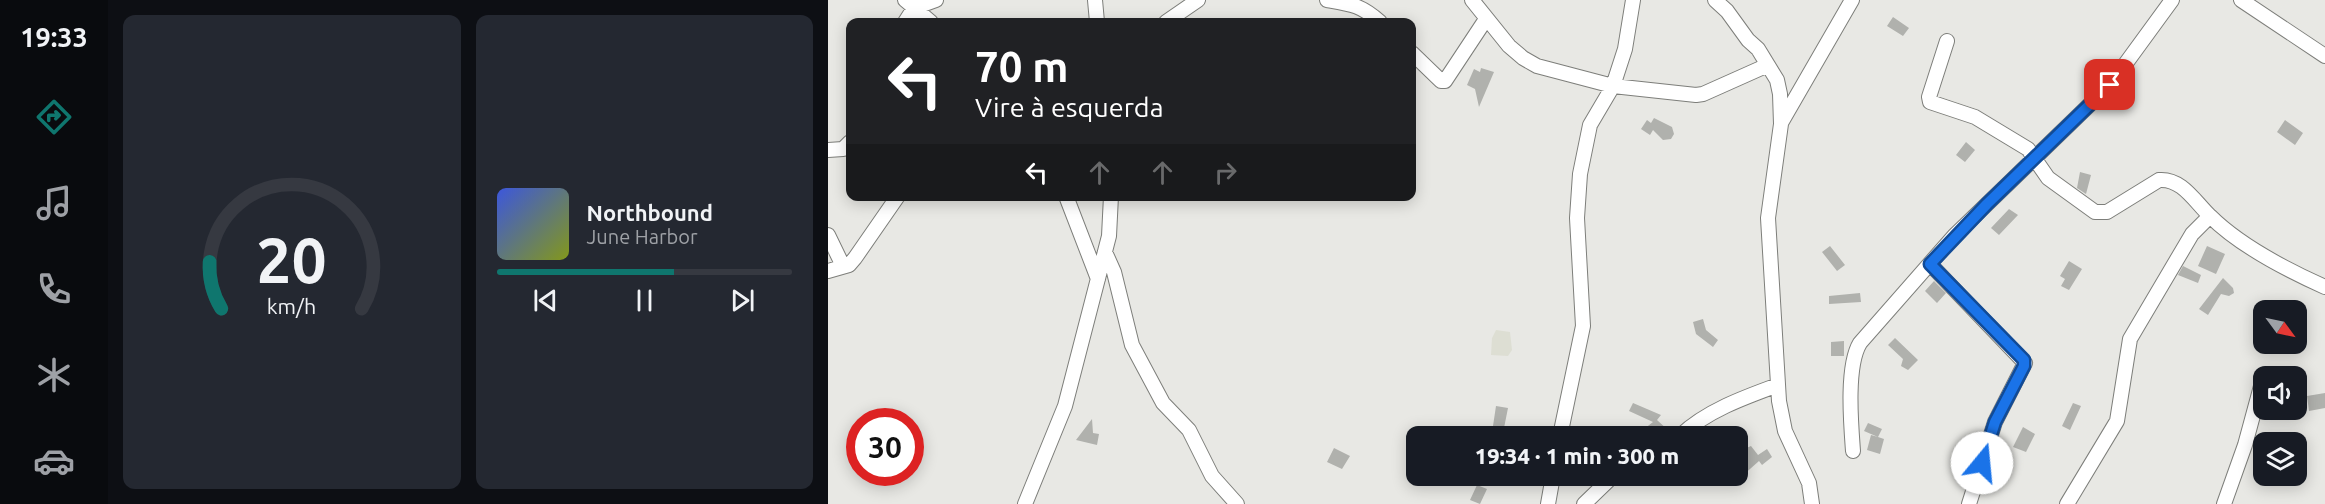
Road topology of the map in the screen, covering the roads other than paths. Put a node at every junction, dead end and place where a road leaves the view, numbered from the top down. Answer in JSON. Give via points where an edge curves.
{"nodes":[{"id":1,"x":936,"y":0,"type":"edge"},
{"id":2,"x":1095,"y":0,"type":"edge"},
{"id":3,"x":1198,"y":0,"type":"edge"},
{"id":4,"x":1327,"y":0,"type":"edge"},
{"id":5,"x":1472,"y":0,"type":"edge"},
{"id":6,"x":1633,"y":0,"type":"edge"},
{"id":7,"x":1715,"y":0,"type":"edge"},
{"id":8,"x":1852,"y":0,"type":"edge"},
{"id":9,"x":2172,"y":0,"type":"edge"},
{"id":10,"x":2241,"y":0,"type":"edge"},
{"id":11,"x":909,"y":4,"type":"edge"},
{"id":12,"x":926,"y":18,"type":"edge"},
{"id":13,"x":1097,"y":18,"type":"edge"},
{"id":14,"x":1172,"y":18,"type":"edge"},
{"id":15,"x":1375,"y":18,"type":"edge"},
{"id":16,"x":1486,"y":19,"type":"junction"},
{"id":17,"x":1947,"y":41,"type":"dead end"},
{"id":18,"x":2324,"y":54,"type":"edge"},
{"id":19,"x":1416,"y":57,"type":"edge"},
{"id":20,"x":1768,"y":65,"type":"junction"},
{"id":21,"x":1613,"y":86,"type":"junction"},
{"id":22,"x":1781,"y":124,"type":"junction"},
{"id":23,"x":846,"y":146,"type":"edge"},
{"id":24,"x":828,"y":150,"type":"edge"},
{"id":25,"x":2035,"y":158,"type":"junction"},
{"id":26,"x":895,"y":201,"type":"edge"},
{"id":27,"x":1068,"y":201,"type":"edge"},
{"id":28,"x":1111,"y":201,"type":"edge"},
{"id":29,"x":2210,"y":216,"type":"junction"},
{"id":30,"x":828,"y":235,"type":"edge"},
{"id":31,"x":1105,"y":252,"type":"junction"},
{"id":32,"x":1930,"y":264,"type":"junction"},
{"id":33,"x":843,"y":266,"type":"junction"},
{"id":34,"x":828,"y":271,"type":"edge"},
{"id":35,"x":1098,"y":279,"type":"junction"},
{"id":36,"x":2325,"y":287,"type":"edge"},
{"id":37,"x":1778,"y":385,"type":"junction"},
{"id":38,"x":2253,"y":416,"type":"edge"},
{"id":39,"x":1562,"y":426,"type":"edge"},
{"id":40,"x":1692,"y":426,"type":"edge"},
{"id":41,"x":1853,"y":451,"type":"dead end"},
{"id":42,"x":1551,"y":486,"type":"edge"},
{"id":43,"x":1603,"y":486,"type":"edge"},
{"id":44,"x":1232,"y":502,"type":"edge"},
{"id":45,"x":1025,"y":504,"type":"edge"},
{"id":46,"x":1548,"y":504,"type":"edge"},
{"id":47,"x":1584,"y":504,"type":"edge"},
{"id":48,"x":1812,"y":504,"type":"edge"},
{"id":49,"x":1969,"y":504,"type":"edge"},
{"id":50,"x":2067,"y":504,"type":"edge"},
{"id":51,"x":2224,"y":504,"type":"edge"}],
"edges":[{"from":1,"to":11,"type":"street"},
{"from":2,"to":13,"type":"street"},
{"from":3,"to":14,"type":"street"},
{"from":4,"to":15,"type":"street","via":[[1355,4]]},
{"from":5,"to":16,"type":"street"},
{"from":6,"to":21,"type":"street","via":[[1625,49]]},
{"from":7,"to":20,"type":"street","via":[[1737,22]]},
{"from":8,"to":22,"type":"street"},
{"from":9,"to":25,"type":"street","via":[[2110,85]]},
{"from":10,"to":18,"type":"street"},
{"from":11,"to":12,"type":"street"},
{"from":16,"to":19,"type":"street","via":[[1445,81]]},
{"from":16,"to":21,"type":"street","via":[[1509,46],[1537,66]]},
{"from":17,"to":25,"type":"street","via":[[1930,102],[1975,117]]},
{"from":20,"to":21,"type":"street","via":[[1696,95]]},
{"from":20,"to":22,"type":"street","via":[[1777,80]]},
{"from":21,"to":39,"type":"street","via":[[1590,125],[1580,174],[1577,218],[1582,326]]},
{"from":22,"to":37,"type":"street","via":[[1768,218]]},
{"from":23,"to":24,"type":"street"},
{"from":25,"to":29,"type":"street","via":[[2048,178],[2094,212],[2107,212],[2167,179],[2188,193]]},
{"from":25,"to":32,"type":"street"},
{"from":26,"to":33,"type":"street","via":[[855,258]]},
{"from":27,"to":35,"type":"street"},
{"from":28,"to":31,"type":"street"},
{"from":29,"to":36,"type":"street","via":[[2277,263]]},
{"from":29,"to":50,"type":"street","via":[[2192,234],[2136,326],[2128,349],[2117,422]]},
{"from":30,"to":33,"type":"street"},
{"from":31,"to":35,"type":"street"},
{"from":31,"to":44,"type":"street","via":[[1132,345],[1163,403],[1189,430],[1212,477]]},
{"from":32,"to":41,"type":"street","via":[[1856,349],[1851,413]]},
{"from":32,"to":49,"type":"street","via":[[2025,363],[1995,422]]},
{"from":33,"to":34,"type":"street"},
{"from":35,"to":45,"type":"street","via":[[1065,406]]},
{"from":37,"to":40,"type":"street"},
{"from":37,"to":48,"type":"street","via":[[1785,431],[1809,483]]},
{"from":38,"to":51,"type":"street"},
{"from":42,"to":46,"type":"street"},
{"from":43,"to":47,"type":"street"}]}
